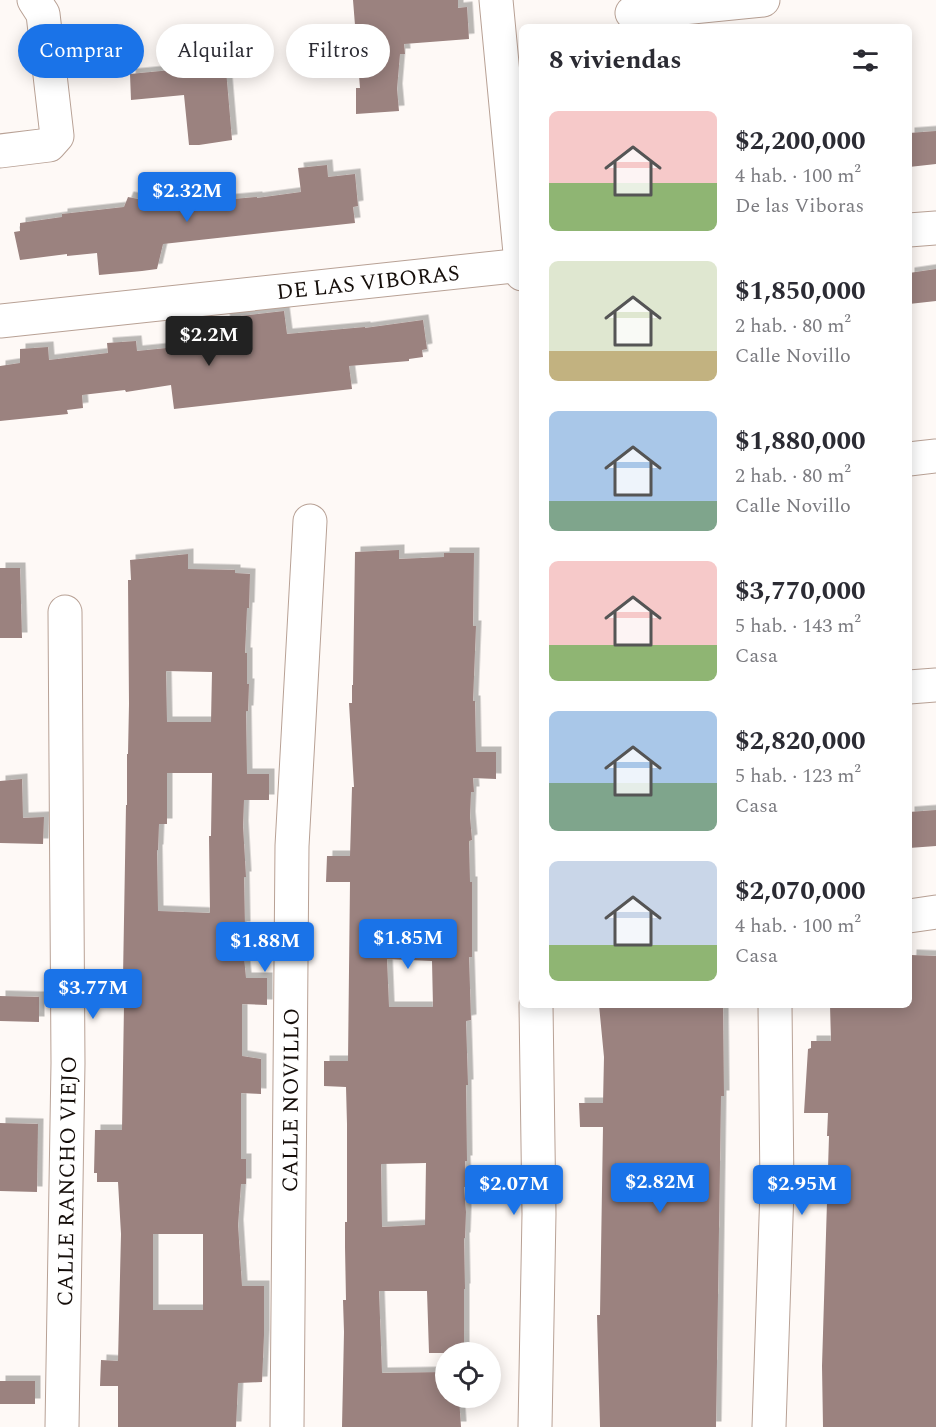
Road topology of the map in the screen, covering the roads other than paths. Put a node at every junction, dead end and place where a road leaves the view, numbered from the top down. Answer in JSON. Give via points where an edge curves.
{"nodes":[{"id":1,"x":496,"y":0,"type":"edge"},
{"id":2,"x":763,"y":0,"type":"edge"},
{"id":3,"x":42,"y":5,"type":"edge"},
{"id":4,"x":632,"y":13,"type":"dead end"},
{"id":5,"x":0,"y":151,"type":"edge"},
{"id":6,"x":936,"y":228,"type":"edge"},
{"id":7,"x":912,"y":230,"type":"edge"},
{"id":8,"x":519,"y":234,"type":"edge"},
{"id":9,"x":519,"y":265,"type":"edge"},
{"id":10,"x":0,"y":321,"type":"edge"},
{"id":11,"x":936,"y":456,"type":"edge"},
{"id":12,"x":912,"y":459,"type":"edge"},
{"id":13,"x":310,"y":521,"type":"dead end"},
{"id":14,"x":65,"y":612,"type":"dead end"},
{"id":15,"x":936,"y":685,"type":"edge"},
{"id":16,"x":912,"y":687,"type":"edge"},
{"id":17,"x":936,"y":912,"type":"edge"},
{"id":18,"x":912,"y":916,"type":"edge"},
{"id":19,"x":536,"y":1008,"type":"edge"},
{"id":20,"x":775,"y":1008,"type":"edge"},
{"id":21,"x":62,"y":1427,"type":"edge"},
{"id":22,"x":287,"y":1427,"type":"edge"},
{"id":23,"x":535,"y":1427,"type":"edge"},
{"id":24,"x":769,"y":1427,"type":"edge"}],
"edges":[{"from":1,"to":8,"type":"street"},
{"from":2,"to":4,"type":"street"},
{"from":3,"to":5,"type":"street","via":[[57,136],[49,145]]},
{"from":6,"to":7,"type":"street"},
{"from":9,"to":10,"type":"street","name":"DE LAS VIBORAS"},
{"from":11,"to":12,"type":"street"},
{"from":13,"to":22,"type":"street","name":"CALLE NOVILLO","via":[[292,846]]},
{"from":14,"to":21,"type":"street","name":"CALLE RANCHO VIEJO","via":[[68,1063]]},
{"from":15,"to":16,"type":"street"},
{"from":17,"to":18,"type":"street"},
{"from":19,"to":23,"type":"street","via":[[539,1214]]},
{"from":20,"to":24,"type":"street","via":[[777,1189]]}]}
